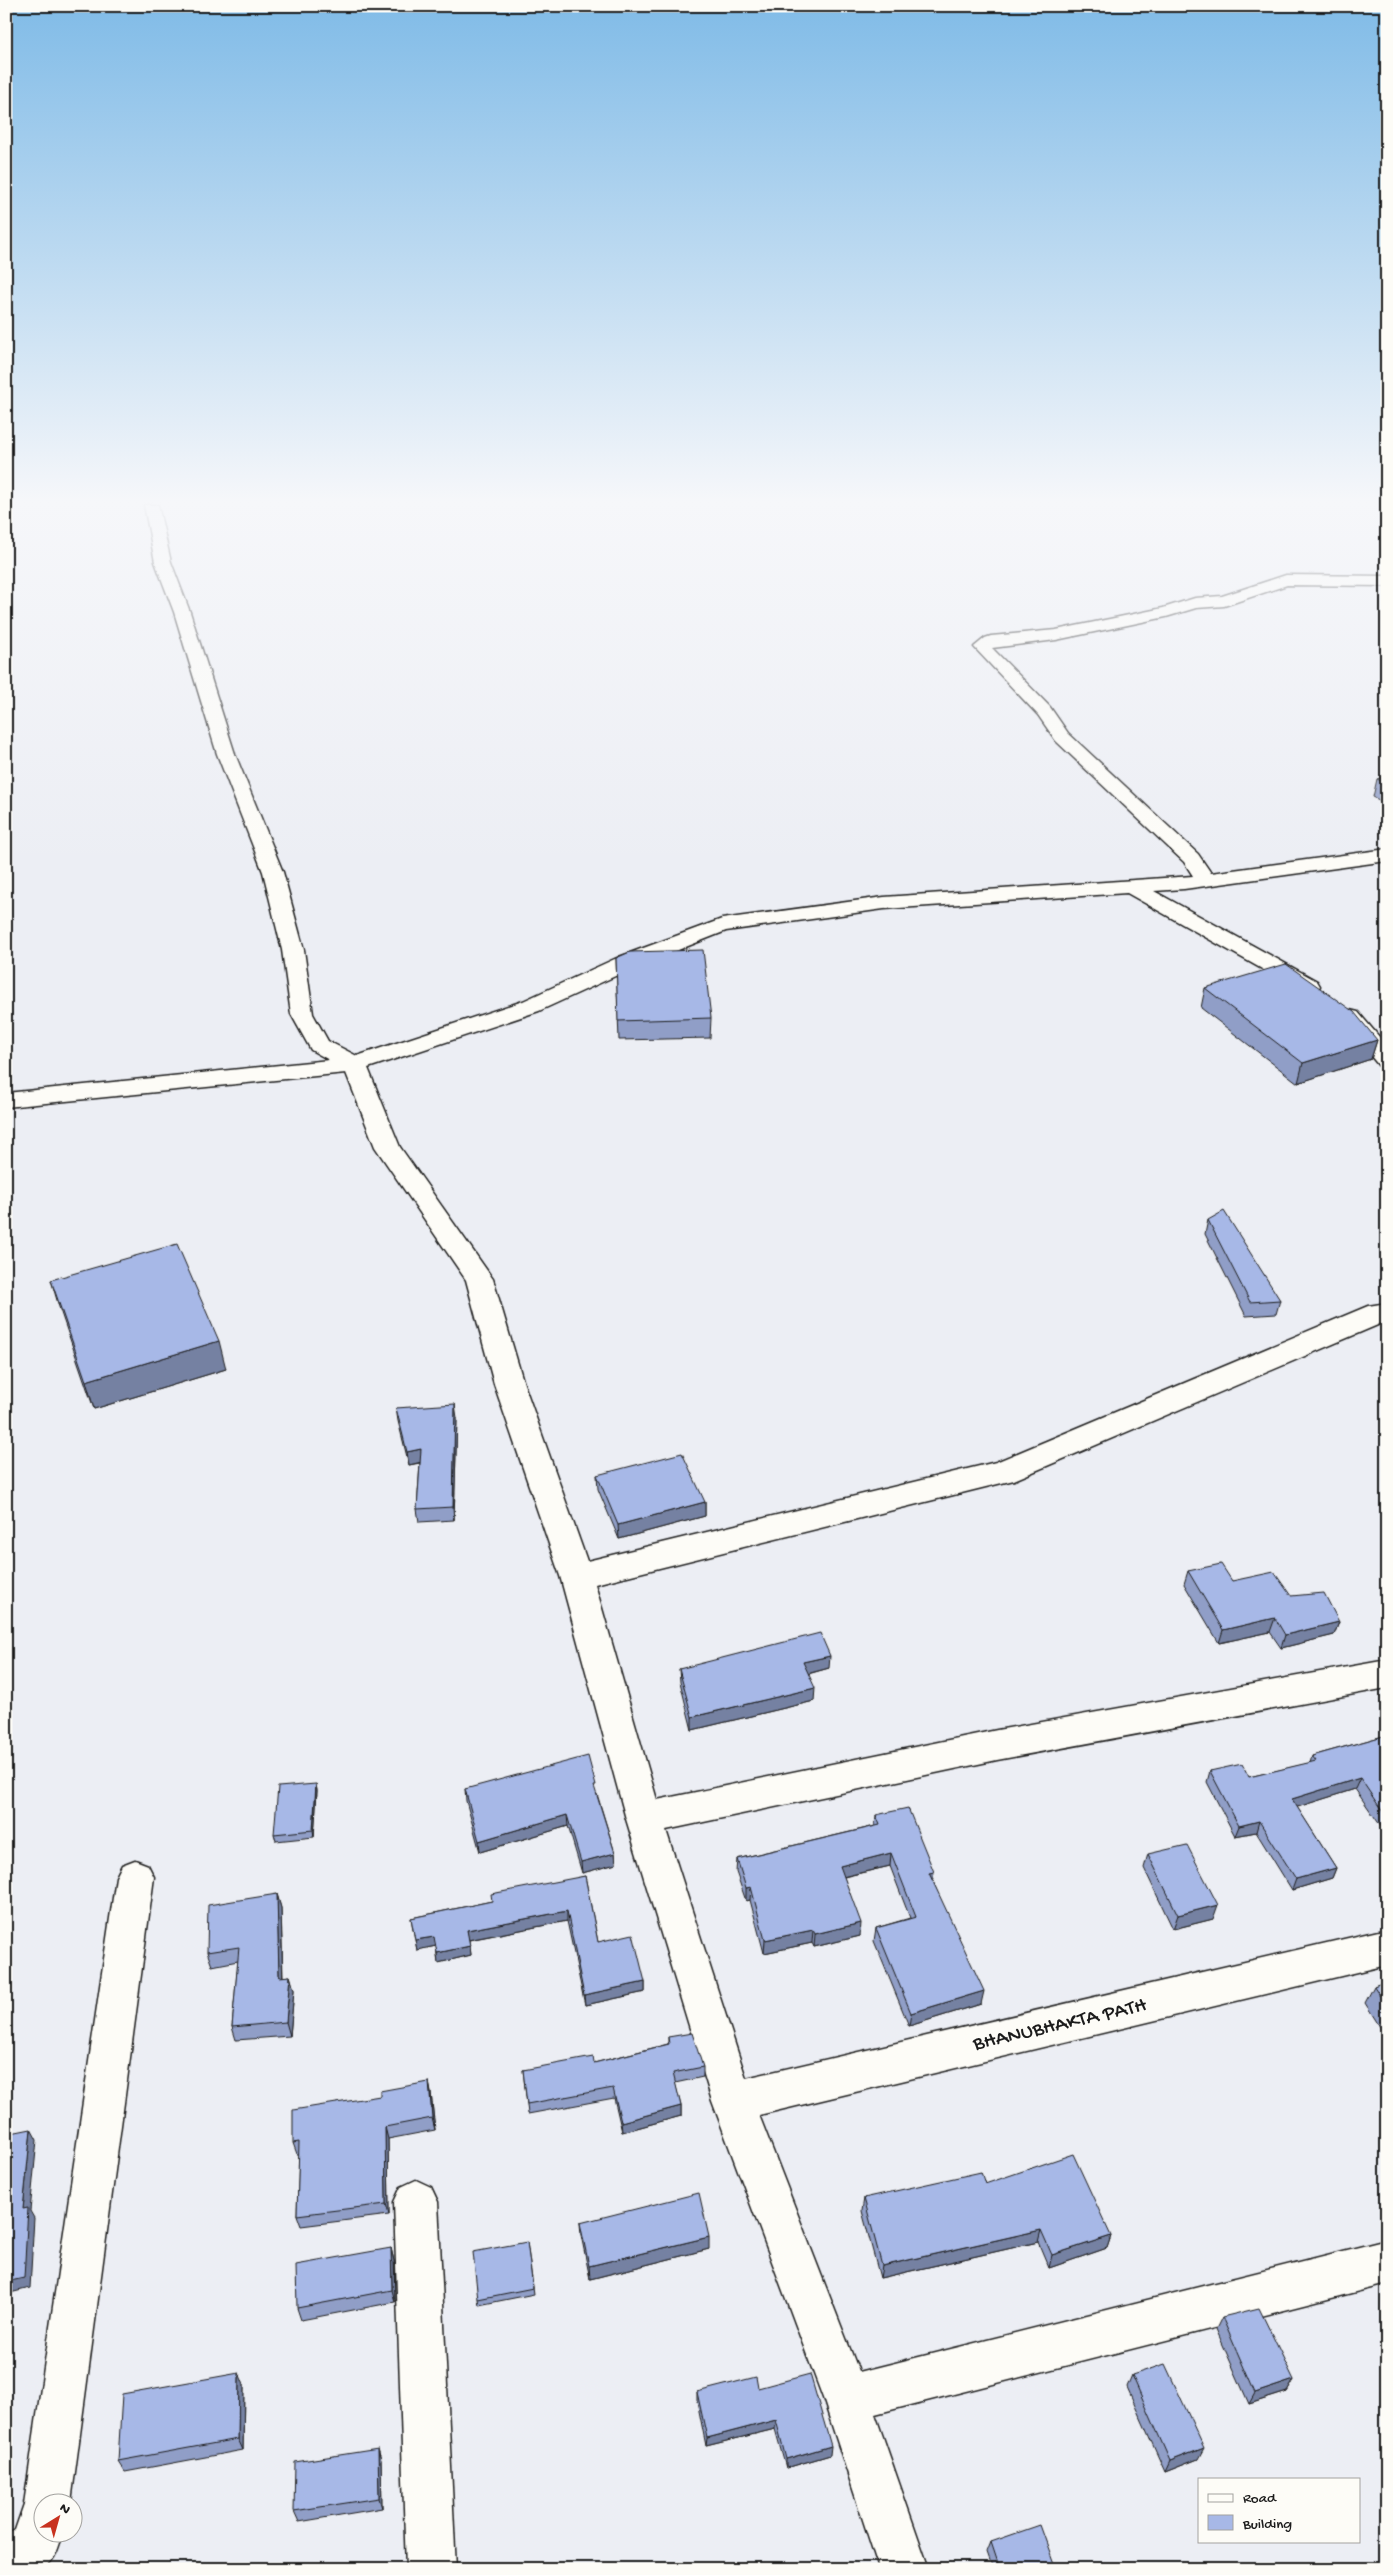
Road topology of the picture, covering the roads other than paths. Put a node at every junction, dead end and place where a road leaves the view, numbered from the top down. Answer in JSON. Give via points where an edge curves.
{"nodes":[{"id":1,"x":186,"y":625,"type":"edge"},
{"id":2,"x":1103,"y":625,"type":"edge"},
{"id":3,"x":1387,"y":855,"type":"edge"},
{"id":4,"x":1205,"y":879,"type":"junction"},
{"id":5,"x":1131,"y":887,"type":"junction"},
{"id":6,"x":1387,"y":1061,"type":"edge"},
{"id":7,"x":355,"y":1066,"type":"junction"},
{"id":8,"x":6,"y":1100,"type":"edge"},
{"id":9,"x":1387,"y":1312,"type":"edge"},
{"id":10,"x":576,"y":1576,"type":"junction"},
{"id":11,"x":1387,"y":1674,"type":"edge"},
{"id":12,"x":644,"y":1819,"type":"junction"},
{"id":13,"x":136,"y":1877,"type":"dead end"},
{"id":14,"x":1387,"y":1947,"type":"edge"},
{"id":15,"x":734,"y":2101,"type":"junction"},
{"id":16,"x":416,"y":2202,"type":"dead end"},
{"id":17,"x":1387,"y":2262,"type":"edge"},
{"id":18,"x":846,"y":2398,"type":"junction"},
{"id":19,"x":48,"y":2492,"type":"edge"},
{"id":20,"x":36,"y":2542,"type":"edge"},
{"id":21,"x":6,"y":2564,"type":"edge"},
{"id":22,"x":431,"y":2569,"type":"edge"},
{"id":23,"x":904,"y":2569,"type":"edge"}],
"edges":[{"from":1,"to":7,"type":"street","via":[[226,754],[273,872],[293,950],[302,1014],[318,1045]]},
{"from":2,"to":4,"type":"street","via":[[1056,635],[991,641],[982,646],[1044,711],[1062,737],[1191,858]]},
{"from":3,"to":4,"type":"street"},
{"from":4,"to":5,"type":"street"},
{"from":5,"to":6,"type":"street","via":[[1334,1001]]},
{"from":5,"to":7,"type":"street","via":[[884,904],[722,925],[628,962],[531,1006]]},
{"from":7,"to":8,"type":"street"},
{"from":7,"to":10,"type":"street","via":[[388,1147],[479,1279],[510,1384]]},
{"from":9,"to":10,"type":"street","via":[[1378,1313],[1003,1472]]},
{"from":10,"to":12,"type":"street"},
{"from":11,"to":12,"type":"street","via":[[998,1744]]},
{"from":12,"to":15,"type":"street"},
{"from":13,"to":19,"type":"street"},
{"from":14,"to":15,"type":"street","name":"BHANUBHAKTA PATH"},
{"from":15,"to":18,"type":"street"},
{"from":16,"to":22,"type":"street"},
{"from":17,"to":18,"type":"street"},
{"from":18,"to":23,"type":"street"},
{"from":20,"to":21,"type":"street"}]}
